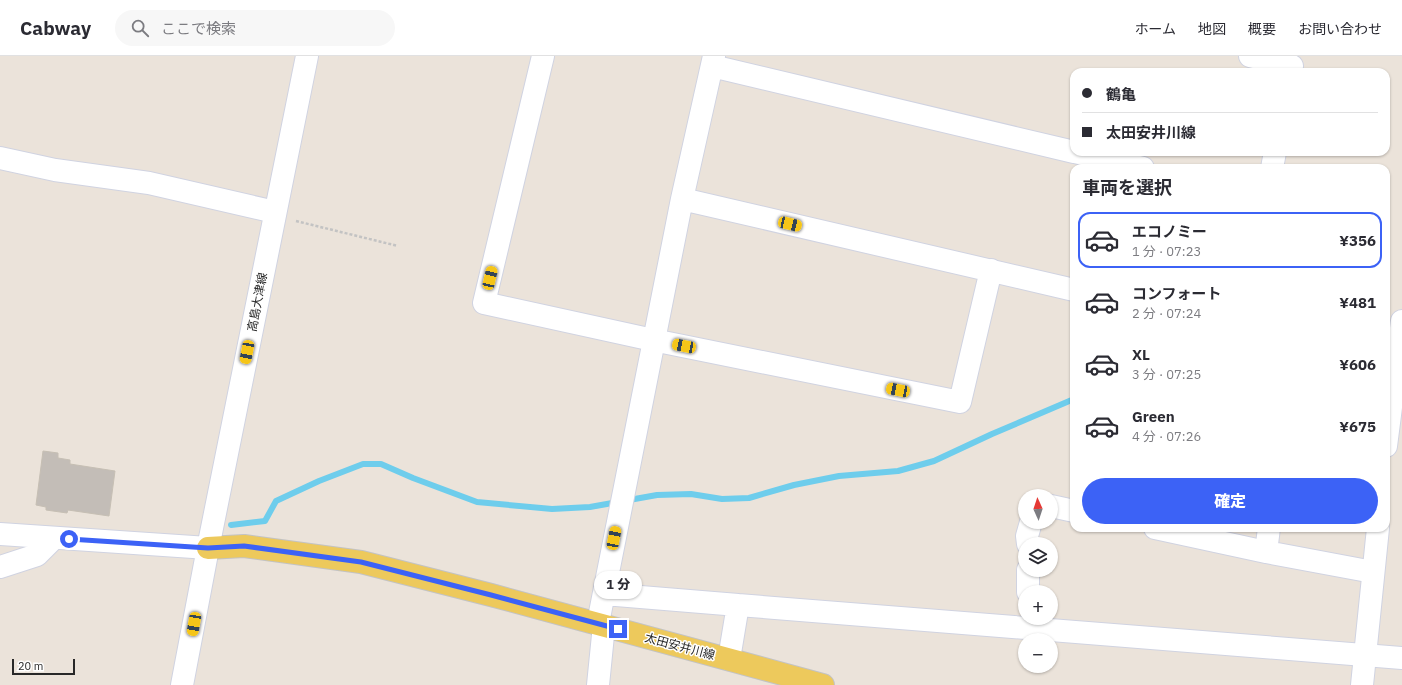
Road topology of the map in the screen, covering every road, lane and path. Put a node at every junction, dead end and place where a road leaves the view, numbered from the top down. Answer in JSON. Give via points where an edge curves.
{"nodes":[{"id":1,"x":307,"y":56,"type":"edge"},
{"id":2,"x":543,"y":56,"type":"edge"},
{"id":3,"x":1250,"y":56,"type":"edge"},
{"id":4,"x":713,"y":61,"type":"edge"},
{"id":5,"x":1292,"y":65,"type":"edge"},
{"id":6,"x":1070,"y":151,"type":"edge"},
{"id":7,"x":1092,"y":156,"type":"edge"},
{"id":8,"x":0,"y":158,"type":"edge"},
{"id":9,"x":1126,"y":164,"type":"edge"},
{"id":10,"x":682,"y":198,"type":"junction"},
{"id":11,"x":274,"y":214,"type":"junction"},
{"id":12,"x":398,"y":246,"type":"dead end"},
{"id":13,"x":991,"y":270,"type":"junction"},
{"id":14,"x":1070,"y":289,"type":"edge"},
{"id":15,"x":1402,"y":321,"type":"edge"},
{"id":16,"x":653,"y":340,"type":"junction"},
{"id":17,"x":1392,"y":351,"type":"edge"},
{"id":18,"x":1398,"y":379,"type":"edge"},
{"id":19,"x":1390,"y":424,"type":"edge"},
{"id":20,"x":1058,"y":508,"type":"edge"},
{"id":21,"x":1070,"y":510,"type":"edge"},
{"id":22,"x":1174,"y":532,"type":"edge"},
{"id":23,"x":1268,"y":532,"type":"edge"},
{"id":24,"x":1378,"y":532,"type":"edge"},
{"id":25,"x":0,"y":534,"type":"edge"},
{"id":26,"x":54,"y":538,"type":"junction"},
{"id":27,"x":208,"y":548,"type":"junction"},
{"id":28,"x":1266,"y":552,"type":"junction"},
{"id":29,"x":0,"y":568,"type":"edge"},
{"id":30,"x":1373,"y":572,"type":"junction"},
{"id":31,"x":604,"y":594,"type":"junction"},
{"id":32,"x":738,"y":605,"type":"junction"},
{"id":33,"x":1018,"y":622,"type":"edge"},
{"id":34,"x":601,"y":624,"type":"junction"},
{"id":35,"x":1049,"y":625,"type":"edge"},
{"id":36,"x":1365,"y":655,"type":"junction"},
{"id":37,"x":1402,"y":658,"type":"edge"},
{"id":38,"x":728,"y":659,"type":"junction"},
{"id":39,"x":182,"y":685,"type":"edge"},
{"id":40,"x":598,"y":685,"type":"edge"},
{"id":41,"x":823,"y":685,"type":"edge"},
{"id":42,"x":1362,"y":685,"type":"edge"}],
"edges":[{"from":1,"to":11,"type":"street","name":"高島大津線"},
{"from":2,"to":16,"type":"street","via":[[484,303]]},
{"from":3,"to":5,"type":"street"},
{"from":4,"to":6,"type":"street"},
{"from":4,"to":10,"type":"street"},
{"from":7,"to":9,"type":"street"},
{"from":8,"to":11,"type":"street","via":[[55,170],[149,183]]},
{"from":10,"to":13,"type":"street"},
{"from":10,"to":16,"type":"street"},
{"from":11,"to":12,"type":"path"},
{"from":11,"to":27,"type":"street","name":"高島大津線"},
{"from":13,"to":14,"type":"street"},
{"from":13,"to":16,"type":"street","via":[[960,402]]},
{"from":15,"to":17,"type":"street"},
{"from":16,"to":31,"type":"street"},
{"from":17,"to":18,"type":"street"},
{"from":18,"to":19,"type":"street"},
{"from":20,"to":21,"type":"street"},
{"from":22,"to":28,"type":"street"},
{"from":23,"to":28,"type":"street"},
{"from":24,"to":30,"type":"street"},
{"from":25,"to":26,"type":"street"},
{"from":26,"to":27,"type":"street"},
{"from":26,"to":29,"type":"street","via":[[37,555]]},
{"from":27,"to":34,"type":"main road","name":"太田安井川線","via":[[244,546],[361,562]]},
{"from":27,"to":39,"type":"street","name":"高島大津線"},
{"from":28,"to":30,"type":"street"},
{"from":30,"to":36,"type":"street"},
{"from":31,"to":32,"type":"street"},
{"from":31,"to":34,"type":"street"},
{"from":32,"to":33,"type":"street"},
{"from":32,"to":38,"type":"street"},
{"from":34,"to":38,"type":"main road","name":"太田安井川線"},
{"from":34,"to":40,"type":"street"},
{"from":35,"to":36,"type":"street"},
{"from":36,"to":37,"type":"street"},
{"from":36,"to":42,"type":"street"},
{"from":38,"to":41,"type":"main road","name":"太田安井川線"}]}
